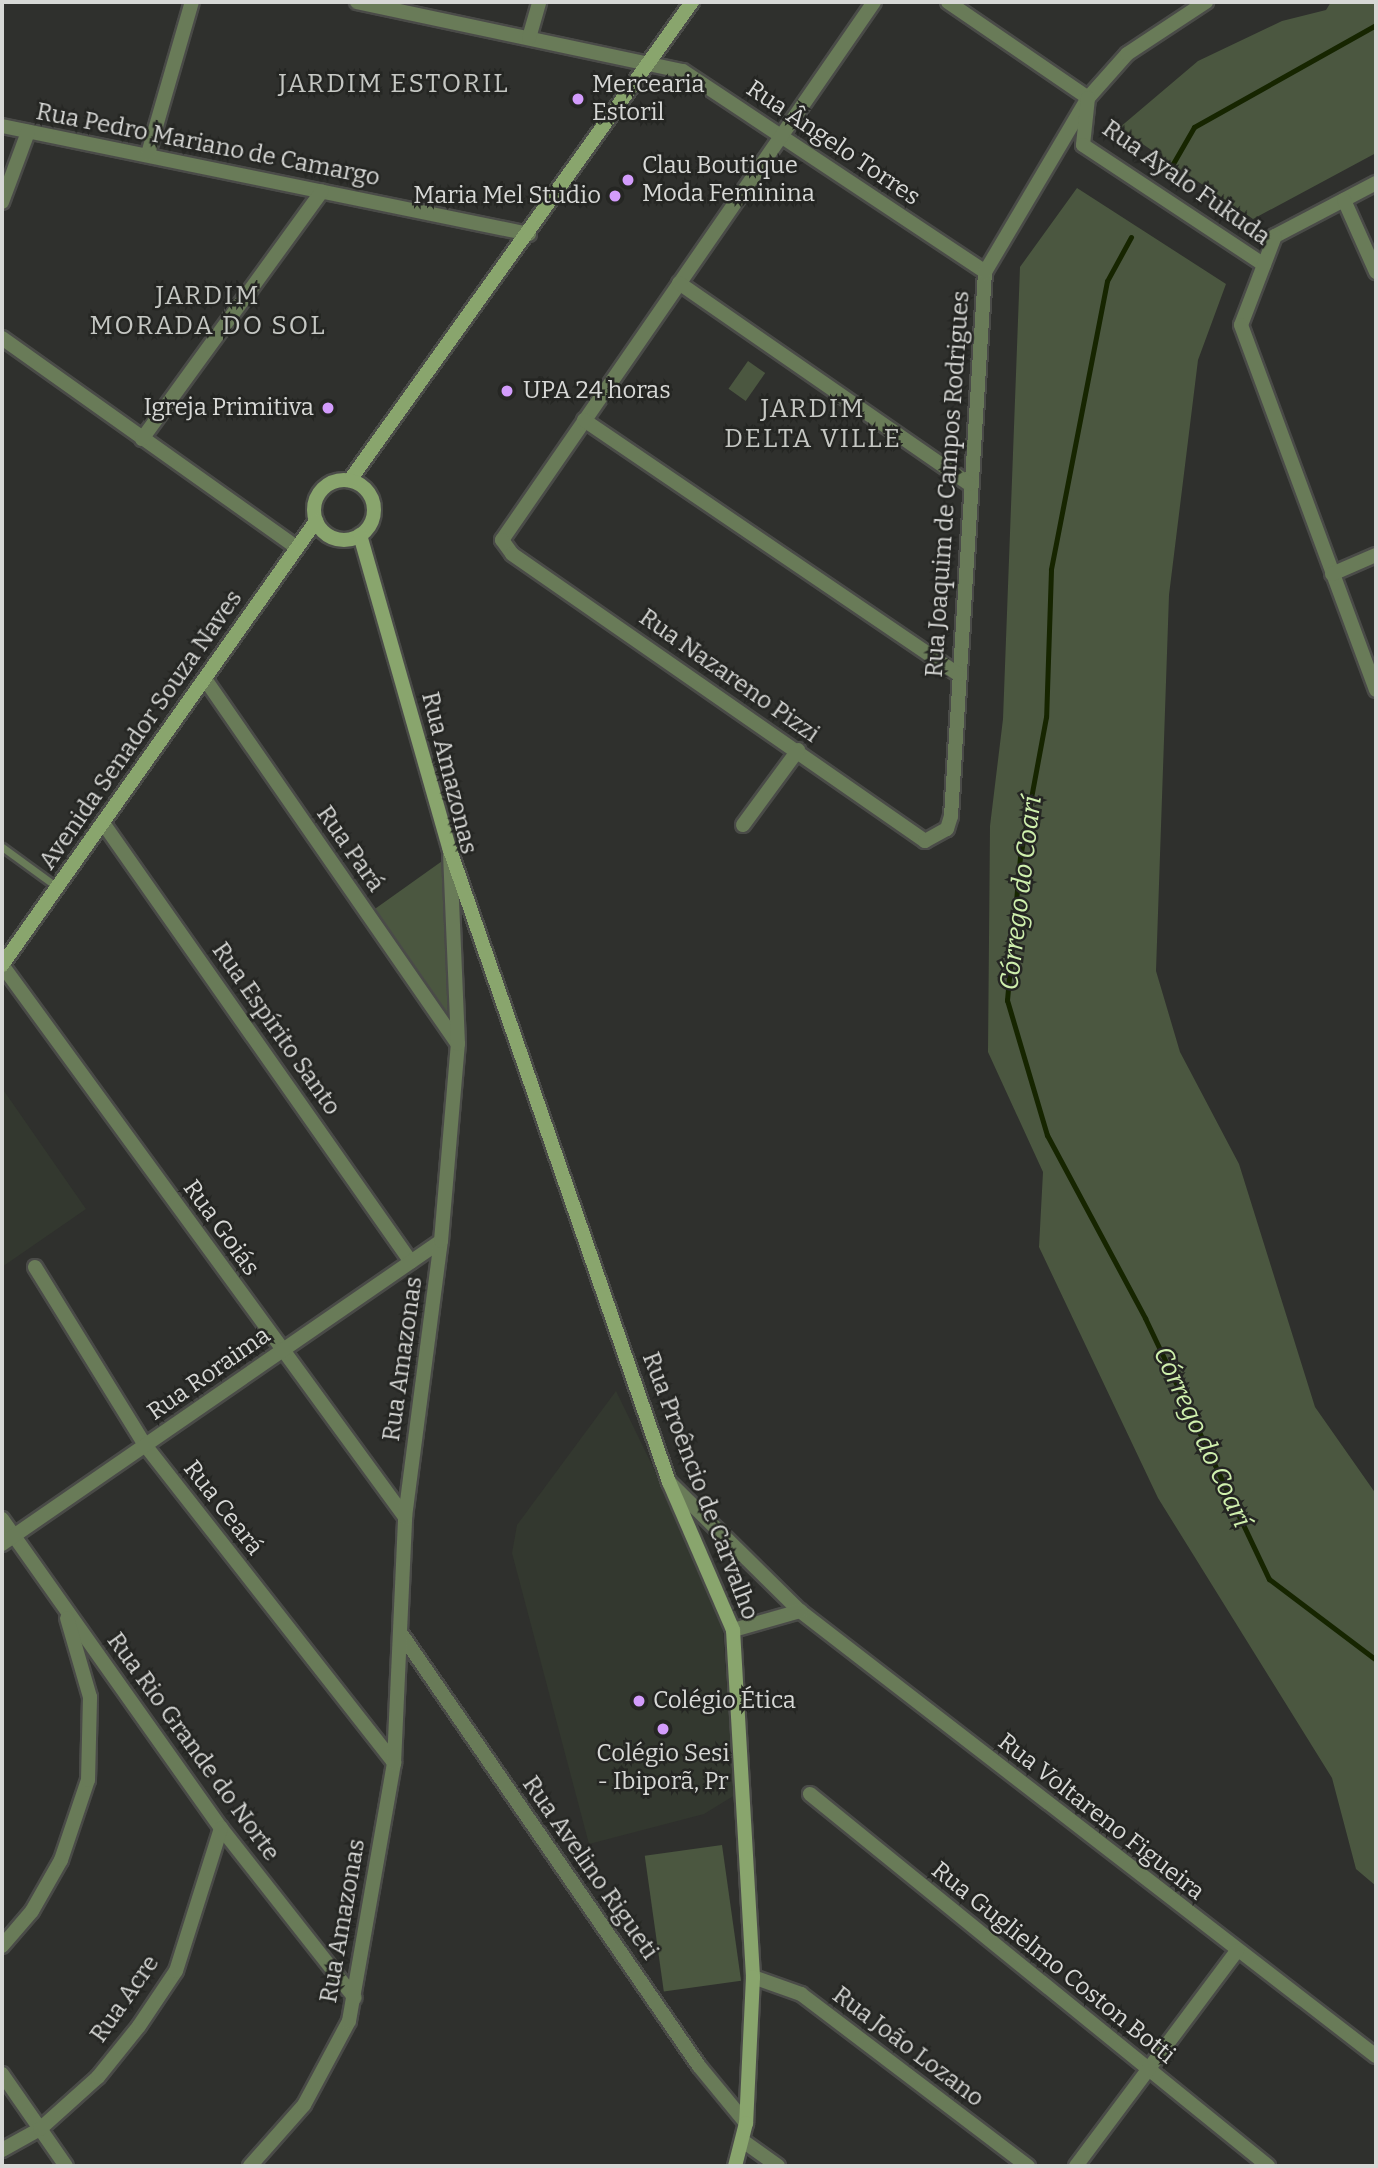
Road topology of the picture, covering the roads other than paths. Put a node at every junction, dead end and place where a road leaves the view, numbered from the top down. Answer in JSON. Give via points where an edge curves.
{"nodes":[{"id":1,"x":192,"y":2,"type":"edge"},
{"id":2,"x":539,"y":2,"type":"edge"},
{"id":3,"x":692,"y":2,"type":"edge"},
{"id":4,"x":874,"y":2,"type":"edge"},
{"id":5,"x":948,"y":2,"type":"edge"},
{"id":6,"x":1206,"y":2,"type":"edge"},
{"id":7,"x":367,"y":3,"type":"edge"},
{"id":8,"x":529,"y":38,"type":"junction"},
{"id":9,"x":650,"y":64,"type":"junction"},
{"id":10,"x":1088,"y":98,"type":"junction"},
{"id":11,"x":2,"y":126,"type":"edge"},
{"id":12,"x":28,"y":132,"type":"junction"},
{"id":13,"x":784,"y":136,"type":"junction"},
{"id":14,"x":148,"y":155,"type":"junction"},
{"id":15,"x":1376,"y":183,"type":"edge"},
{"id":16,"x":322,"y":191,"type":"junction"},
{"id":17,"x":1344,"y":200,"type":"junction"},
{"id":18,"x":2,"y":202,"type":"edge"},
{"id":19,"x":529,"y":234,"type":"junction"},
{"id":20,"x":1264,"y":265,"type":"junction"},
{"id":21,"x":985,"y":272,"type":"junction"},
{"id":22,"x":1376,"y":272,"type":"edge"},
{"id":23,"x":680,"y":283,"type":"junction"},
{"id":24,"x":2,"y":338,"type":"edge"},
{"id":25,"x":584,"y":420,"type":"junction"},
{"id":26,"x":142,"y":439,"type":"junction"},
{"id":27,"x":350,"y":480,"type":"junction"},
{"id":28,"x":970,"y":484,"type":"junction"},
{"id":29,"x":316,"y":521,"type":"junction"},
{"id":30,"x":360,"y":535,"type":"junction"},
{"id":31,"x":297,"y":548,"type":"junction"},
{"id":32,"x":1376,"y":555,"type":"edge"},
{"id":33,"x":1332,"y":573,"type":"junction"},
{"id":34,"x":958,"y":674,"type":"junction"},
{"id":35,"x":205,"y":679,"type":"junction"},
{"id":36,"x":1376,"y":690,"type":"edge"},
{"id":37,"x":798,"y":750,"type":"junction"},
{"id":38,"x":103,"y":823,"type":"junction"},
{"id":39,"x":743,"y":825,"type":"dead end"},
{"id":40,"x":935,"y":840,"type":"joint"},
{"id":41,"x":2,"y":847,"type":"edge"},
{"id":42,"x":450,"y":850,"type":"junction"},
{"id":43,"x":57,"y":887,"type":"junction"},
{"id":44,"x":2,"y":965,"type":"edge"},
{"id":45,"x":458,"y":1044,"type":"junction"},
{"id":46,"x":442,"y":1241,"type":"junction"},
{"id":47,"x":411,"y":1262,"type":"junction"},
{"id":48,"x":35,"y":1267,"type":"dead end"},
{"id":49,"x":281,"y":1351,"type":"junction"},
{"id":50,"x":145,"y":1445,"type":"junction"},
{"id":51,"x":669,"y":1482,"type":"junction"},
{"id":52,"x":405,"y":1517,"type":"junction"},
{"id":53,"x":2,"y":1519,"type":"edge"},
{"id":54,"x":8,"y":1540,"type":"edge"},
{"id":55,"x":64,"y":1607,"type":"junction"},
{"id":56,"x":800,"y":1611,"type":"junction"},
{"id":57,"x":733,"y":1630,"type":"junction"},
{"id":58,"x":402,"y":1635,"type":"junction"},
{"id":59,"x":394,"y":1763,"type":"junction"},
{"id":60,"x":810,"y":1794,"type":"dead end"},
{"id":61,"x":221,"y":1828,"type":"junction"},
{"id":62,"x":2,"y":1945,"type":"edge"},
{"id":63,"x":1237,"y":1951,"type":"junction"},
{"id":64,"x":753,"y":1977,"type":"junction"},
{"id":65,"x":355,"y":1998,"type":"junction"},
{"id":66,"x":1376,"y":2056,"type":"edge"},
{"id":67,"x":1151,"y":2072,"type":"junction"},
{"id":68,"x":2,"y":2074,"type":"edge"},
{"id":69,"x":746,"y":2123,"type":"junction"},
{"id":70,"x":40,"y":2129,"type":"junction"},
{"id":71,"x":743,"y":2141,"type":"junction"},
{"id":72,"x":2,"y":2150,"type":"edge"},
{"id":73,"x":66,"y":2166,"type":"edge"},
{"id":74,"x":250,"y":2166,"type":"edge"},
{"id":75,"x":735,"y":2166,"type":"edge"},
{"id":76,"x":778,"y":2166,"type":"edge"},
{"id":77,"x":1028,"y":2166,"type":"edge"},
{"id":78,"x":1076,"y":2166,"type":"edge"},
{"id":79,"x":1268,"y":2166,"type":"edge"}],
"edges":[{"from":1,"to":14,"type":"street"},
{"from":2,"to":8,"type":"street"},
{"from":3,"to":9,"type":"street"},
{"from":4,"to":13,"type":"street"},
{"from":5,"to":10,"type":"street","name":"Rua Ayalo Fukuda"},
{"from":6,"to":10,"type":"street","name":"Rua Joaquim de Campos Rodrigues","via":[[1127,54]]},
{"from":7,"to":8,"type":"street","name":"Rua Ângelo Torres"},
{"from":8,"to":9,"type":"street","name":"Rua Ângelo Torres"},
{"from":9,"to":13,"type":"street","name":"Rua Ângelo Torres","via":[[683,71]]},
{"from":9,"to":19,"type":"street"},
{"from":10,"to":20,"type":"street","name":"Rua Ayalo Fukuda","via":[[1083,145]]},
{"from":10,"to":21,"type":"street","name":"Rua Joaquim de Campos Rodrigues"},
{"from":11,"to":12,"type":"street","name":"Rua Pedro Mariano de Camargo"},
{"from":12,"to":14,"type":"street","name":"Rua Pedro Mariano de Camargo"},
{"from":12,"to":18,"type":"street"},
{"from":13,"to":21,"type":"street","name":"Rua Ângelo Torres"},
{"from":13,"to":23,"type":"street"},
{"from":14,"to":16,"type":"street","name":"Rua Pedro Mariano de Camargo"},
{"from":15,"to":17,"type":"street"},
{"from":16,"to":19,"type":"street","name":"Rua Pedro Mariano de Camargo"},
{"from":16,"to":26,"type":"street"},
{"from":17,"to":20,"type":"street","via":[[1275,236]]},
{"from":17,"to":22,"type":"street"},
{"from":19,"to":27,"type":"street"},
{"from":20,"to":33,"type":"street","via":[[1241,325]]},
{"from":21,"to":28,"type":"street","name":"Rua Joaquim de Campos Rodrigues"},
{"from":23,"to":25,"type":"street"},
{"from":23,"to":28,"type":"street"},
{"from":24,"to":26,"type":"street"},
{"from":25,"to":34,"type":"street"},
{"from":25,"to":37,"type":"street","name":"Rua Nazareno Pizzi","via":[[502,540],[512,554]]},
{"from":26,"to":31,"type":"street"},
{"from":27,"to":29,"type":"street","via":[[323,488],[315,500]]},
{"from":27,"to":30,"type":"street","via":[[372,499],[372,519]]},
{"from":28,"to":34,"type":"street","name":"Rua Joaquim de Campos Rodrigues"},
{"from":29,"to":30,"type":"street","via":[[335,538]]},
{"from":29,"to":31,"type":"street","name":"Avenida Senador Souza Naves"},
{"from":30,"to":42,"type":"street","name":"Rua Amazonas"},
{"from":31,"to":35,"type":"street","name":"Avenida Senador Souza Naves"},
{"from":32,"to":33,"type":"street"},
{"from":33,"to":36,"type":"street"},
{"from":34,"to":40,"type":"street","name":"Rua Joaquim de Campos Rodrigues","via":[[951,816]]},
{"from":35,"to":38,"type":"street","name":"Avenida Senador Souza Naves"},
{"from":35,"to":45,"type":"street","name":"Rua Pará"},
{"from":37,"to":39,"type":"street"},
{"from":37,"to":40,"type":"street","name":"Rua Nazareno Pizzi","via":[[911,832]]},
{"from":38,"to":43,"type":"street","name":"Avenida Senador Souza Naves"},
{"from":38,"to":47,"type":"street","name":"Rua Espírito Santo"},
{"from":41,"to":43,"type":"lane"},
{"from":42,"to":45,"type":"street","name":"Rua Amazonas"},
{"from":42,"to":51,"type":"street","name":"Rua Proêncio de Carvalho"},
{"from":43,"to":44,"type":"street","name":"Avenida Senador Souza Naves"},
{"from":44,"to":49,"type":"street","name":"Rua Goiás"},
{"from":45,"to":46,"type":"street","name":"Rua Amazonas"},
{"from":46,"to":47,"type":"street","name":"Rua Roraima"},
{"from":46,"to":52,"type":"street","name":"Rua Amazonas"},
{"from":47,"to":49,"type":"street","name":"Rua Roraima"},
{"from":48,"to":50,"type":"street","name":"Rua Ceará"},
{"from":49,"to":50,"type":"street","name":"Rua Roraima"},
{"from":49,"to":52,"type":"street","name":"Rua Goiás"},
{"from":50,"to":54,"type":"street","name":"Rua Roraima"},
{"from":50,"to":59,"type":"street","name":"Rua Ceará"},
{"from":51,"to":56,"type":"street","name":"Rua Voltareno Figueira"},
{"from":51,"to":57,"type":"street","name":"Rua Proêncio de Carvalho"},
{"from":52,"to":58,"type":"street","name":"Rua Amazonas"},
{"from":53,"to":54,"type":"street","name":"Rua Rio Grande do Norte"},
{"from":54,"to":55,"type":"street","name":"Rua Rio Grande do Norte"},
{"from":55,"to":61,"type":"street","name":"Rua Rio Grande do Norte"},
{"from":55,"to":62,"type":"street","via":[[90,1697],[88,1780],[61,1860],[32,1911]]},
{"from":56,"to":57,"type":"street"},
{"from":56,"to":63,"type":"street","name":"Rua Voltareno Figueira"},
{"from":57,"to":64,"type":"street","name":"Rua Proêncio de Carvalho"},
{"from":58,"to":59,"type":"street","name":"Rua Amazonas"},
{"from":58,"to":69,"type":"street","name":"Rua Avelino Rigueti","via":[[699,2066]]},
{"from":59,"to":65,"type":"street","name":"Rua Amazonas"},
{"from":60,"to":67,"type":"street","name":"Rua Guglielmo Coston Botti"},
{"from":61,"to":65,"type":"street","name":"Rua Rio Grande do Norte"},
{"from":61,"to":70,"type":"street","name":"Rua Acre","via":[[176,1971],[98,2077]]},
{"from":63,"to":66,"type":"street","name":"Rua Voltareno Figueira"},
{"from":63,"to":67,"type":"street"},
{"from":64,"to":69,"type":"street","name":"Rua Proêncio de Carvalho"},
{"from":64,"to":77,"type":"street","name":"Rua João Lozano","via":[[801,1994]]},
{"from":65,"to":74,"type":"street","name":"Rua Amazonas","via":[[318,2084]]},
{"from":67,"to":78,"type":"street"},
{"from":67,"to":79,"type":"street","name":"Rua Guglielmo Coston Botti"},
{"from":68,"to":70,"type":"street"},
{"from":69,"to":71,"type":"street","name":"Rua Proêncio de Carvalho"},
{"from":70,"to":72,"type":"street","name":"Rua Acre"},
{"from":70,"to":73,"type":"street"},
{"from":71,"to":75,"type":"street","name":"Rua Proêncio de Carvalho"},
{"from":71,"to":76,"type":"street"}]}
